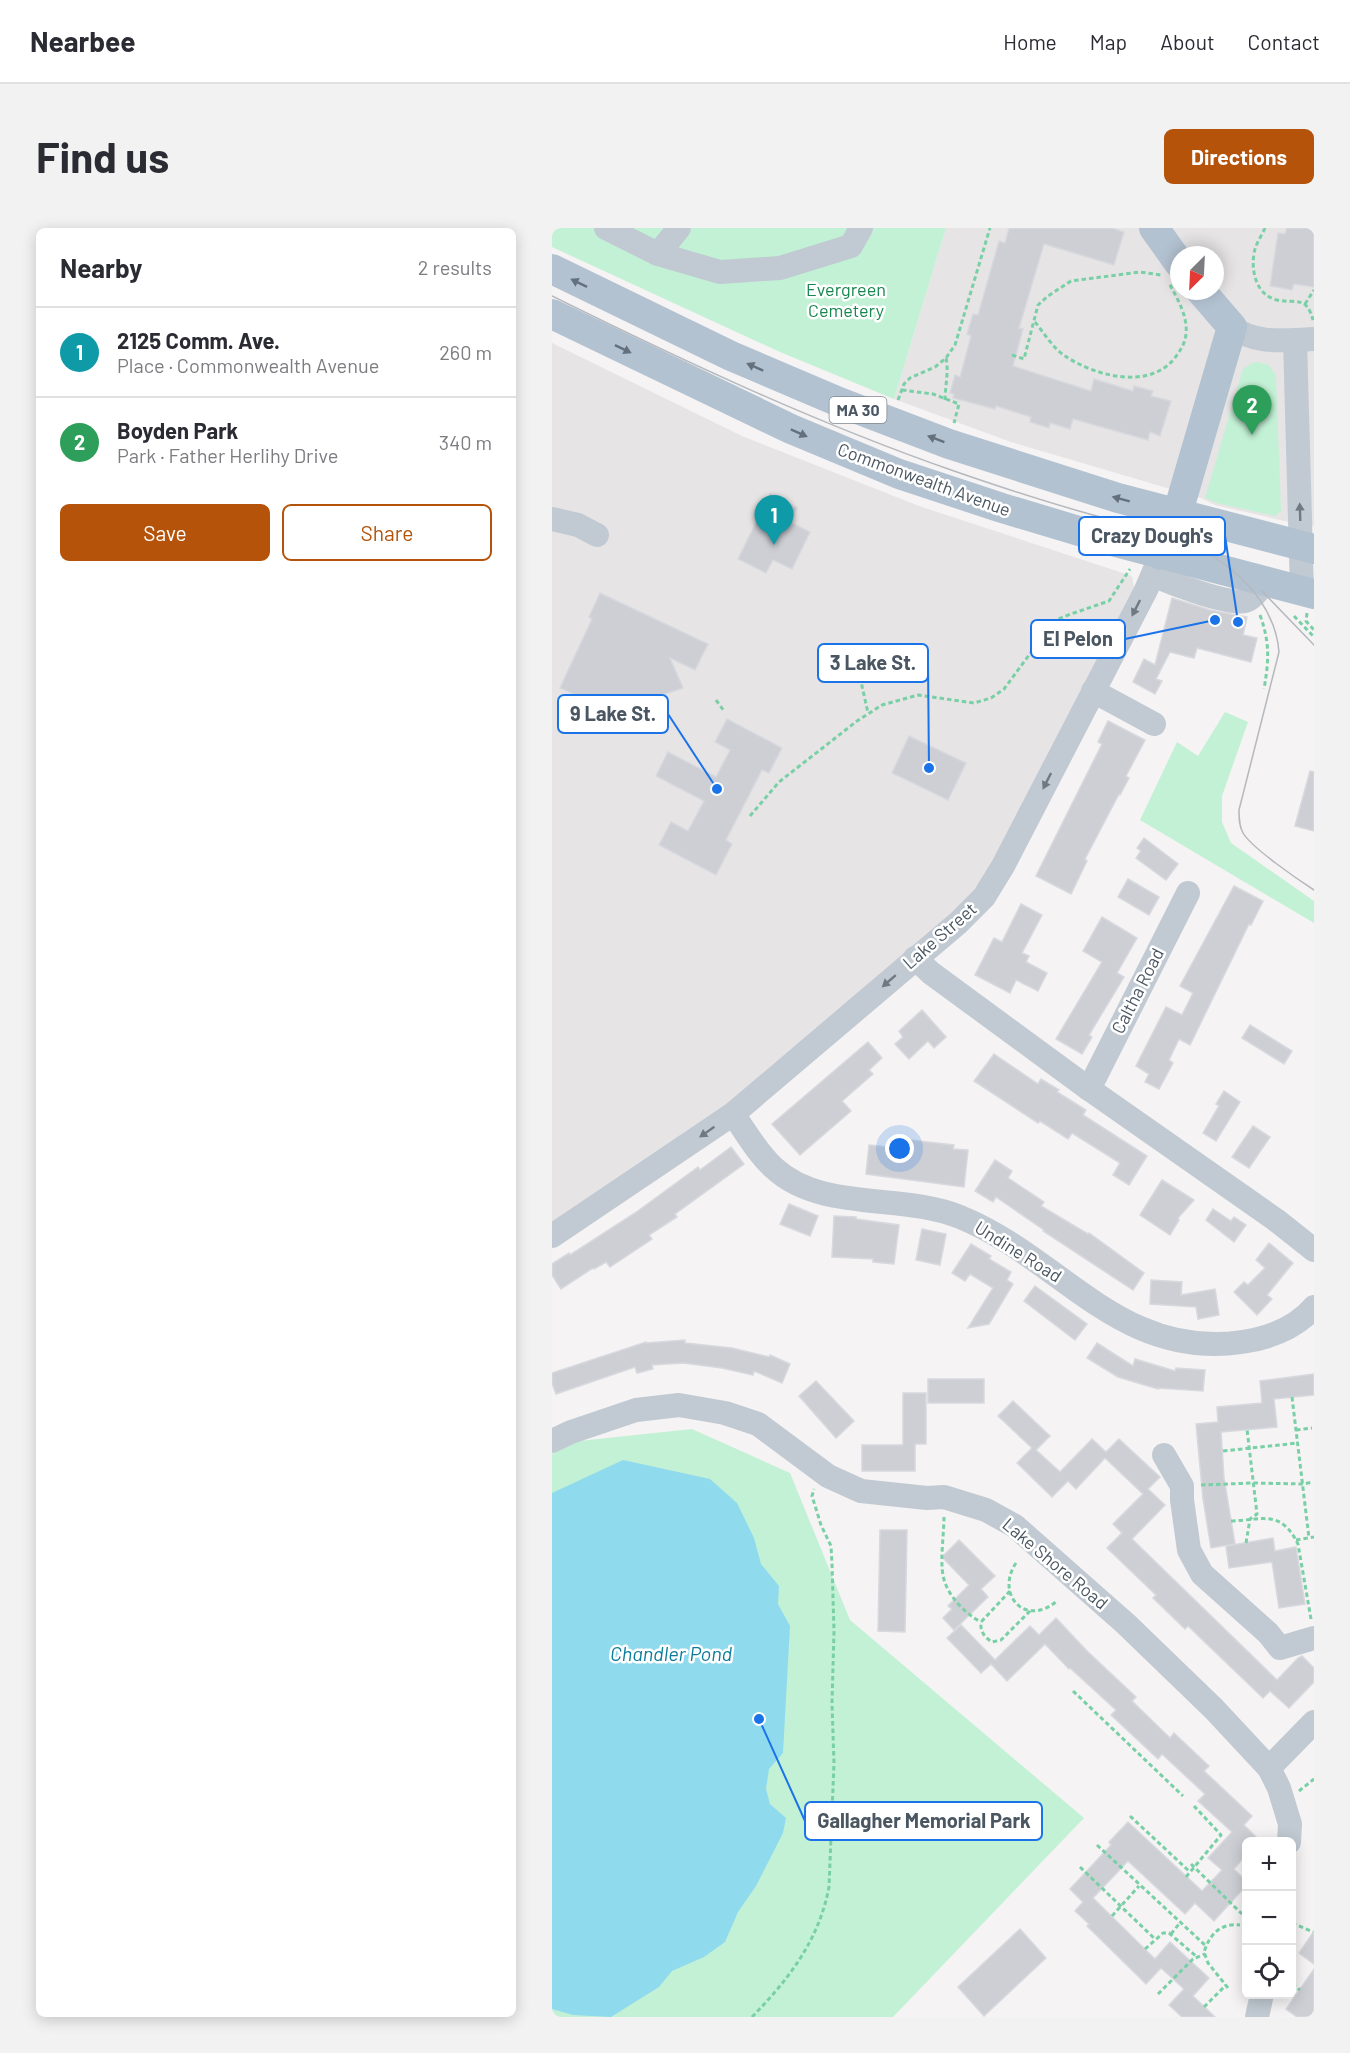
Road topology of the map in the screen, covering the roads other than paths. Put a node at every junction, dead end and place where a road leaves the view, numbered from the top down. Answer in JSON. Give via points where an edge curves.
{"nodes":[{"id":1,"x":606,"y":228,"type":"edge"},
{"id":2,"x":680,"y":228,"type":"edge"},
{"id":3,"x":861,"y":228,"type":"edge"},
{"id":4,"x":1154,"y":228,"type":"edge"},
{"id":5,"x":1170,"y":250,"type":"edge"},
{"id":6,"x":658,"y":254,"type":"junction"},
{"id":7,"x":552,"y":269,"type":"edge"},
{"id":8,"x":1209,"y":300,"type":"edge"},
{"id":9,"x":552,"y":314,"type":"edge"},
{"id":10,"x":1232,"y":327,"type":"junction"},
{"id":11,"x":1307,"y":333,"type":"edge"},
{"id":12,"x":1178,"y":512,"type":"junction"},
{"id":13,"x":552,"y":519,"type":"edge"},
{"id":14,"x":597,"y":536,"type":"dead end"},
{"id":15,"x":1307,"y":547,"type":"edge"},
{"id":16,"x":1148,"y":566,"type":"junction"},
{"id":17,"x":1304,"y":603,"type":"edge"},
{"id":18,"x":1093,"y":692,"type":"junction"},
{"id":19,"x":1154,"y":724,"type":"dead end"},
{"id":20,"x":1188,"y":893,"type":"dead end"},
{"id":21,"x":915,"y":958,"type":"junction"},
{"id":22,"x":1089,"y":1089,"type":"junction"},
{"id":23,"x":733,"y":1114,"type":"junction"},
{"id":24,"x":552,"y":1236,"type":"edge"},
{"id":25,"x":1314,"y":1250,"type":"edge"},
{"id":26,"x":1313,"y":1310,"type":"edge"},
{"id":27,"x":552,"y":1442,"type":"edge"},
{"id":28,"x":1164,"y":1455,"type":"dead end"},
{"id":29,"x":1312,"y":1628,"type":"edge"},
{"id":30,"x":1314,"y":1722,"type":"edge"},
{"id":31,"x":1269,"y":1768,"type":"junction"},
{"id":32,"x":1289,"y":1837,"type":"edge"},
{"id":33,"x":1261,"y":1999,"type":"edge"},
{"id":34,"x":1257,"y":2017,"type":"edge"}],
"edges":[{"from":1,"to":6,"type":"street"},
{"from":2,"to":6,"type":"street"},
{"from":3,"to":6,"type":"street","via":[[851,246],[780,268],[720,272]]},
{"from":4,"to":5,"type":"main road"},
{"from":12,"to":7,"type":"main road","number":"MA 30","one_way":true,"via":[[1058,480],[894,424],[731,356]]},
{"from":8,"to":10,"type":"main road"},
{"from":9,"to":16,"type":"main road","name":"Commonwealth Avenue","number":"MA 30","one_way":true,"via":[[855,456]]},
{"from":10,"to":11,"type":"street","via":[[1243,335],[1264,340]]},
{"from":10,"to":12,"type":"main road","name":"Lake Street"},
{"from":15,"to":11,"type":"street","one_way":true},
{"from":12,"to":15,"type":"main road","number":"MA 30"},
{"from":12,"to":16,"type":"main road","name":"Lake Street"},
{"from":13,"to":14,"type":"street","via":[[578,525]]},
{"from":15,"to":17,"type":"street"},
{"from":16,"to":17,"type":"main road","name":"Commonwealth Avenue","number":"MA 30","via":[[1266,582]]},
{"from":16,"to":18,"type":"street","name":"Lake Street","one_way":true},
{"from":18,"to":19,"type":"street"},
{"from":18,"to":21,"type":"street","name":"Lake Street","one_way":true,"via":[[994,883],[972,910]]},
{"from":20,"to":22,"type":"street","name":"Caltha Road"},
{"from":21,"to":22,"type":"street"},
{"from":21,"to":23,"type":"street","name":"Lake Street","one_way":true},
{"from":22,"to":25,"type":"street"},
{"from":23,"to":24,"type":"street","name":"Lake Street","one_way":true},
{"from":23,"to":26,"type":"street","name":"Undine Road","via":[[763,1158],[790,1180],[822,1193],[932,1207],[959,1216],[1023,1251],[1121,1320],[1152,1334],[1197,1343],[1247,1341],[1282,1330]]},
{"from":27,"to":31,"type":"street","name":"Lake Shore Road","via":[[636,1410],[679,1405],[758,1424],[824,1473],[861,1491],[944,1497],[986,1510],[1015,1526],[1126,1624]]},
{"from":28,"to":29,"type":"street","via":[[1182,1486],[1189,1550],[1202,1574],[1280,1648]]},
{"from":30,"to":31,"type":"street"},
{"from":31,"to":32,"type":"street","name":"Lake Shore Road","via":[[1290,1824]]},
{"from":33,"to":34,"type":"street"}]}
